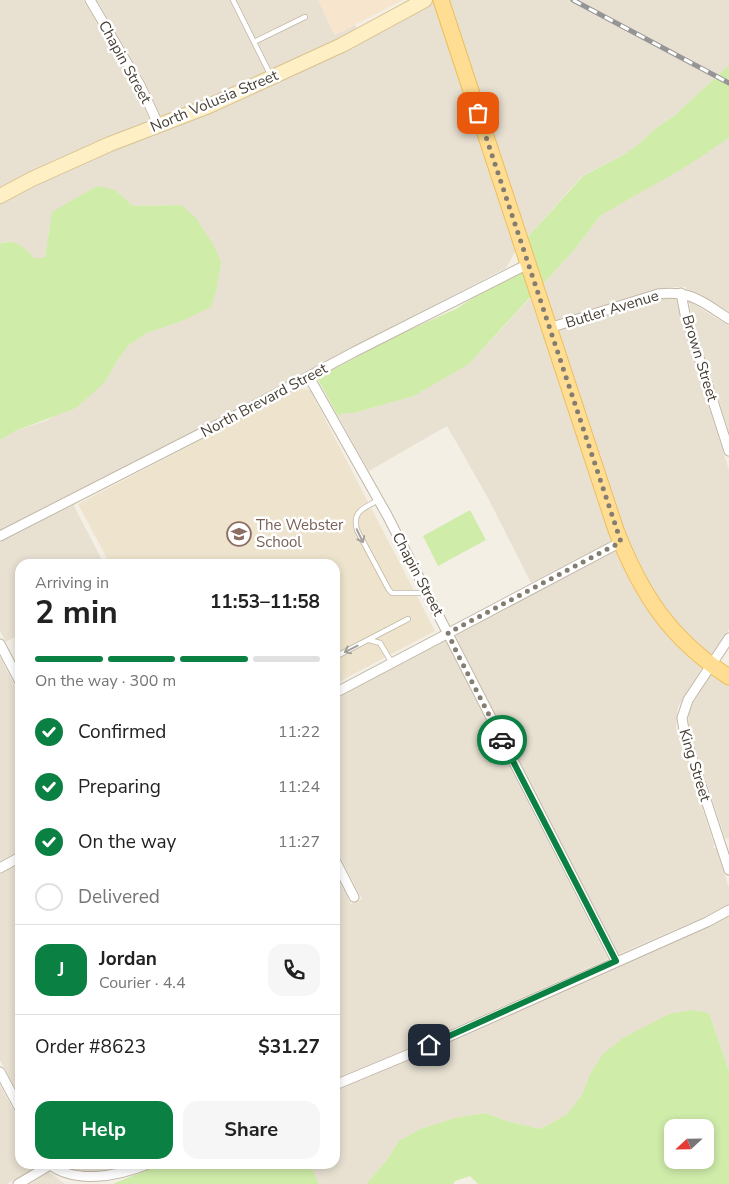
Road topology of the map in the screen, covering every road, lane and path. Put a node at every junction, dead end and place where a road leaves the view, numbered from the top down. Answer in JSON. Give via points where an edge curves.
{"nodes":[{"id":1,"x":90,"y":0,"type":"edge"},
{"id":2,"x":233,"y":0,"type":"edge"},
{"id":3,"x":425,"y":0,"type":"edge"},
{"id":4,"x":441,"y":0,"type":"edge"},
{"id":5,"x":305,"y":16,"type":"dead end"},
{"id":6,"x":254,"y":42,"type":"junction"},
{"id":7,"x":272,"y":77,"type":"junction"},
{"id":8,"x":159,"y":126,"type":"junction"},
{"id":9,"x":0,"y":196,"type":"edge"},
{"id":10,"x":528,"y":264,"type":"junction"},
{"id":11,"x":681,"y":293,"type":"junction"},
{"id":12,"x":729,"y":319,"type":"edge"},
{"id":13,"x":549,"y":328,"type":"junction"},
{"id":14,"x":309,"y":377,"type":"junction"},
{"id":15,"x":729,"y":451,"type":"edge"},
{"id":16,"x":378,"y":500,"type":"junction"},
{"id":17,"x":0,"y":536,"type":"edge"},
{"id":18,"x":621,"y":542,"type":"junction"},
{"id":19,"x":427,"y":592,"type":"junction"},
{"id":20,"x":408,"y":619,"type":"dead end"},
{"id":21,"x":448,"y":633,"type":"junction"},
{"id":22,"x":729,"y":638,"type":"edge"},
{"id":23,"x":368,"y":640,"type":"junction"},
{"id":24,"x":0,"y":644,"type":"edge"},
{"id":25,"x":340,"y":654,"type":"edge"},
{"id":26,"x":392,"y":662,"type":"junction"},
{"id":27,"x":711,"y":665,"type":"junction"},
{"id":28,"x":15,"y":672,"type":"edge"},
{"id":29,"x":729,"y":676,"type":"edge"},
{"id":30,"x":340,"y":690,"type":"edge"},
{"id":31,"x":725,"y":844,"type":"edge"},
{"id":32,"x":15,"y":860,"type":"edge"},
{"id":33,"x":0,"y":868,"type":"edge"},
{"id":34,"x":340,"y":870,"type":"edge"},
{"id":35,"x":729,"y":870,"type":"edge"},
{"id":36,"x":354,"y":898,"type":"dead end"},
{"id":37,"x":729,"y":910,"type":"edge"},
{"id":38,"x":616,"y":961,"type":"junction"},
{"id":39,"x":0,"y":1072,"type":"edge"},
{"id":40,"x":340,"y":1083,"type":"edge"},
{"id":41,"x":15,"y":1100,"type":"edge"},
{"id":42,"x":43,"y":1169,"type":"edge"},
{"id":43,"x":55,"y":1169,"type":"edge"},
{"id":44,"x":136,"y":1169,"type":"edge"},
{"id":45,"x":18,"y":1184,"type":"edge"}],
"edges":[{"from":1,"to":8,"type":"street","name":"Chapin Street","via":[[140,85]]},
{"from":2,"to":6,"type":"lane"},
{"from":3,"to":7,"type":"main road","name":"North Volusia Street","via":[[342,45]]},
{"from":4,"to":10,"type":"main road"},
{"from":5,"to":6,"type":"lane"},
{"from":6,"to":7,"type":"lane"},
{"from":7,"to":8,"type":"main road","name":"North Volusia Street"},
{"from":8,"to":9,"type":"main road","name":"North Volusia Street","via":[[110,144]]},
{"from":10,"to":13,"type":"main road"},
{"from":10,"to":14,"type":"street","name":"North Brevard Street"},
{"from":11,"to":12,"type":"street","name":"Butler Avenue","via":[[696,298]]},
{"from":11,"to":13,"type":"street","name":"Butler Avenue","via":[[658,294]]},
{"from":11,"to":15,"type":"street","name":"Brown Street"},
{"from":13,"to":18,"type":"main road"},
{"from":14,"to":16,"type":"street","name":"Chapin Street"},
{"from":14,"to":17,"type":"street","name":"North Brevard Street"},
{"from":16,"to":19,"type":"street","name":"Chapin Street"},
{"from":16,"to":19,"type":"lane","one_way":true,"via":[[356,514],[357,530],[392,593]]},
{"from":18,"to":21,"type":"street"},
{"from":18,"to":27,"type":"main road","via":[[656,609],[681,639]]},
{"from":19,"to":21,"type":"street","name":"Chapin Street"},
{"from":20,"to":23,"type":"lane"},
{"from":21,"to":26,"type":"street"},
{"from":21,"to":38,"type":"street","name":"Chapin Street"},
{"from":22,"to":27,"type":"street","name":"King Street"},
{"from":23,"to":25,"type":"lane","one_way":true},
{"from":23,"to":26,"type":"lane","via":[[380,643]]},
{"from":24,"to":28,"type":"street"},
{"from":26,"to":30,"type":"street"},
{"from":27,"to":29,"type":"main road"},
{"from":27,"to":31,"type":"street","name":"King Street","via":[[688,700],[682,727]]},
{"from":31,"to":35,"type":"street","name":"King Street"},
{"from":32,"to":33,"type":"street"},
{"from":34,"to":36,"type":"street"},
{"from":37,"to":38,"type":"street"},
{"from":38,"to":40,"type":"street"},
{"from":39,"to":41,"type":"street"},
{"from":42,"to":45,"type":"street"},
{"from":43,"to":44,"type":"street","via":[[64,1177],[81,1183],[112,1179]]}]}
